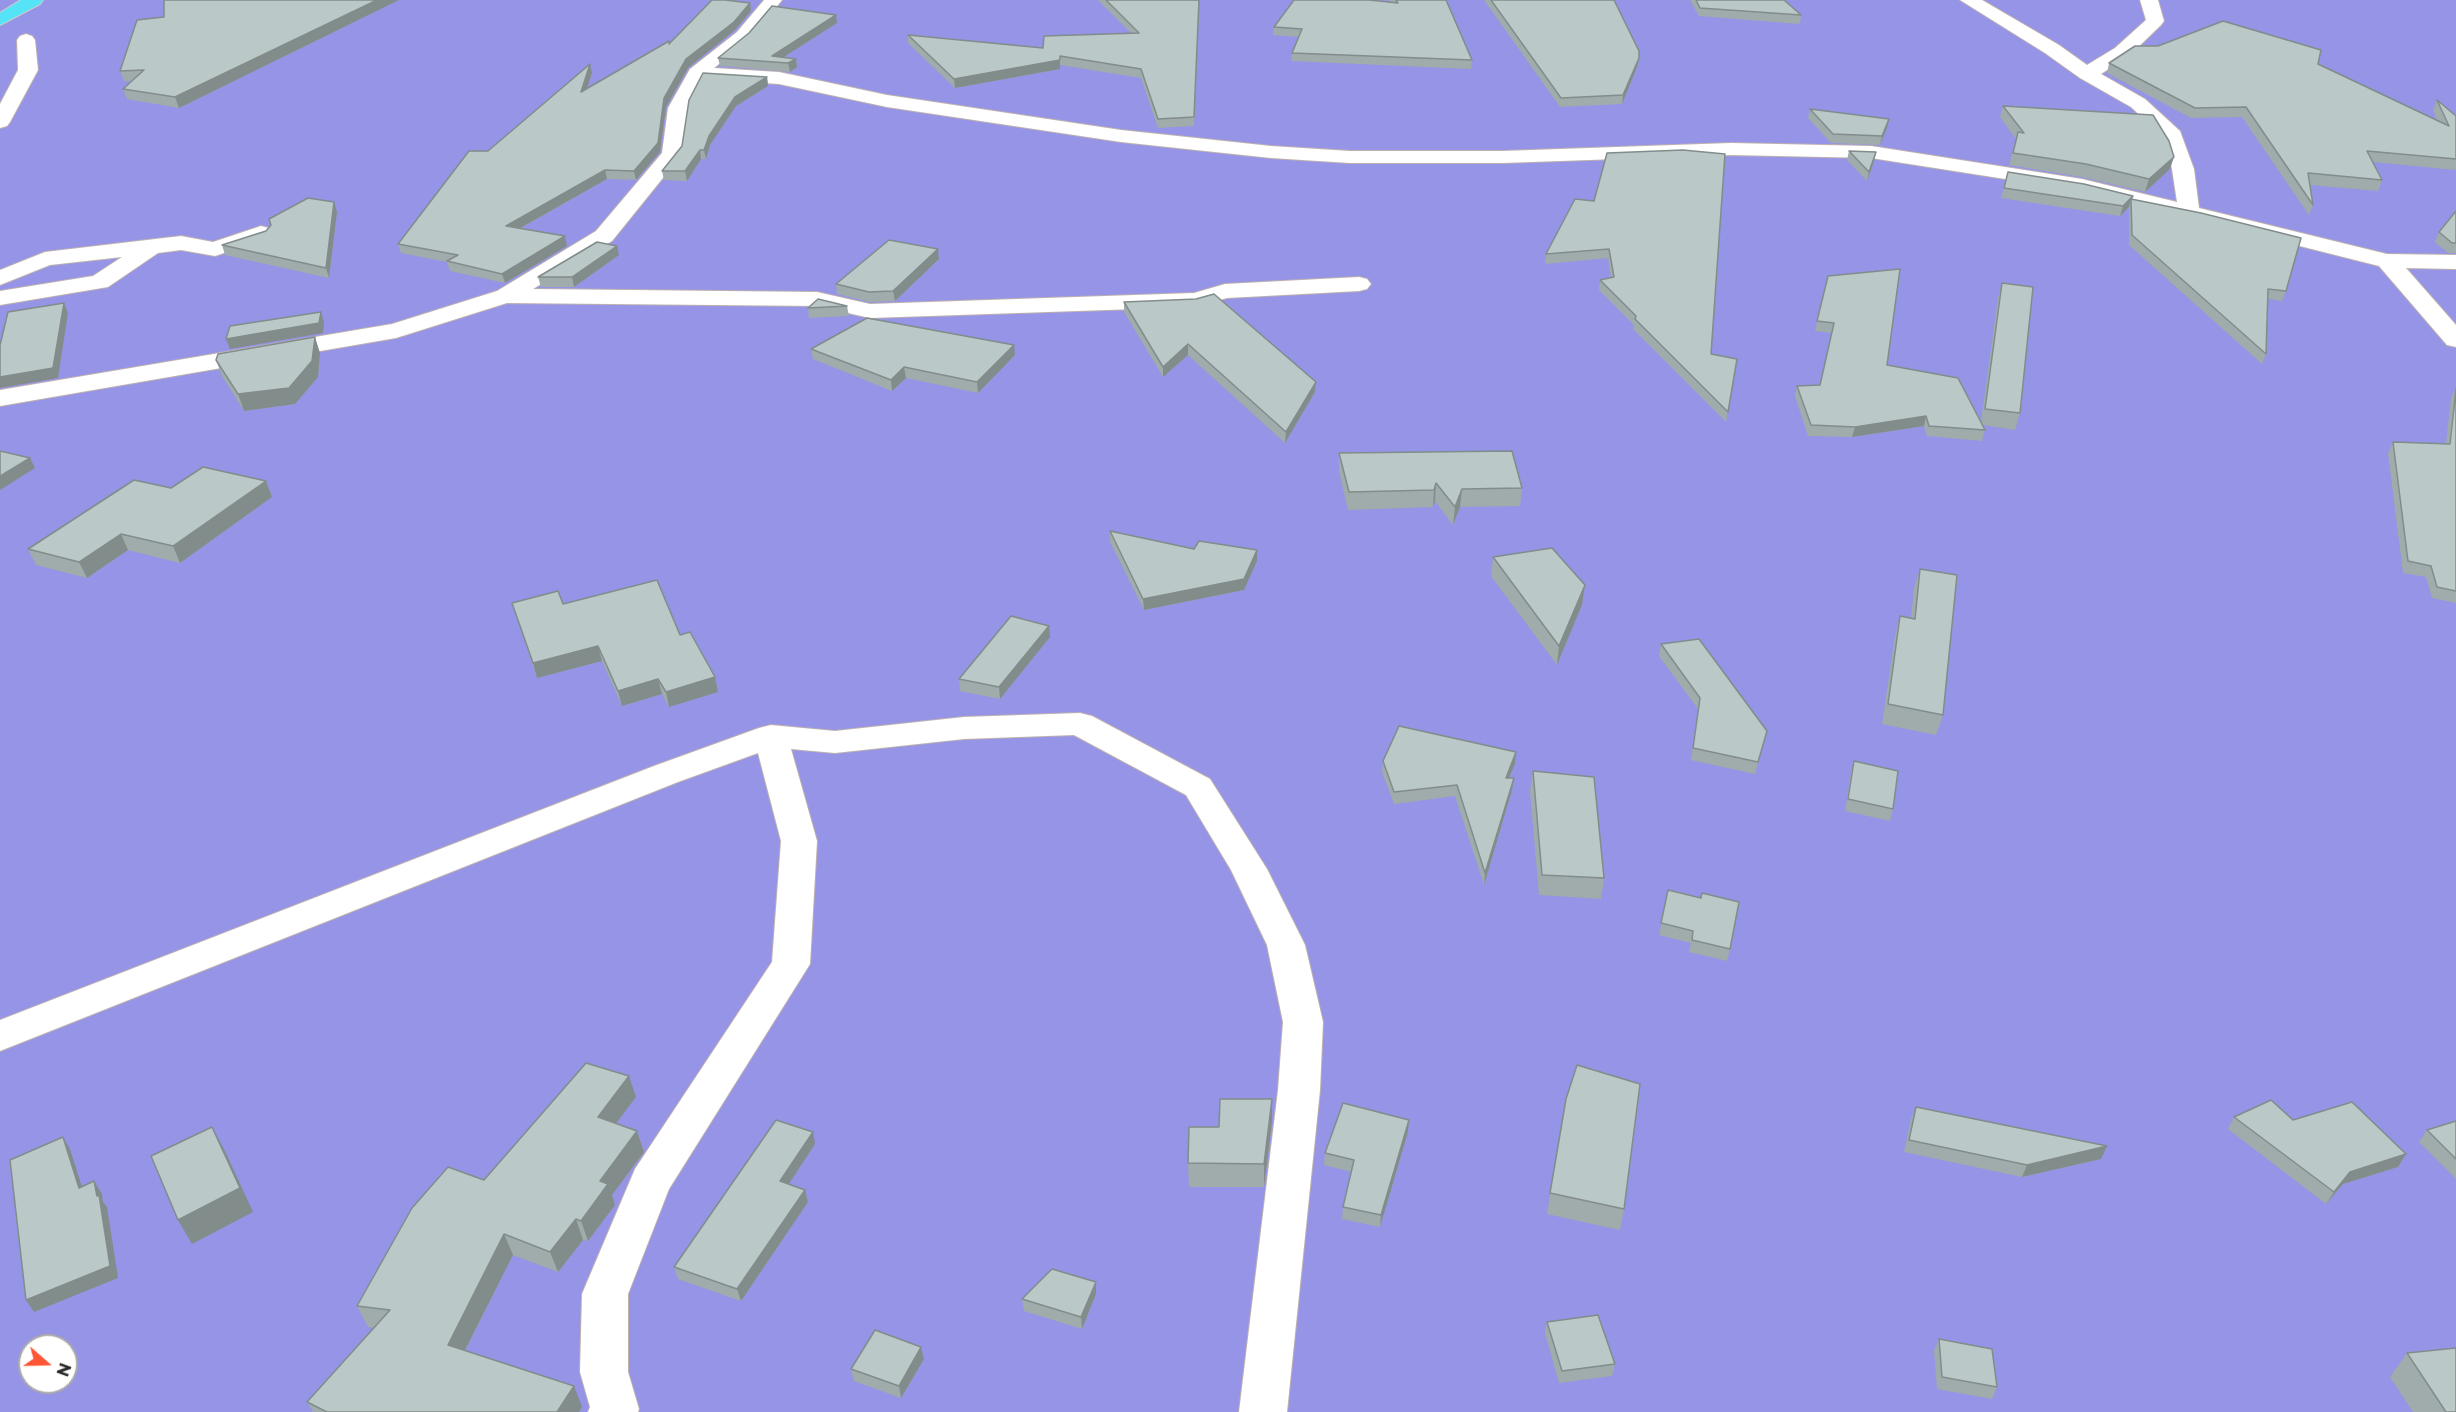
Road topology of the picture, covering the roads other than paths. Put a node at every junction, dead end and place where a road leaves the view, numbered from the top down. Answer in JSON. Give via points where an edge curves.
{"nodes":[{"id":1,"x":34,"y":0,"type":"edge"},
{"id":2,"x":773,"y":0,"type":"edge"},
{"id":3,"x":1969,"y":0,"type":"edge"},
{"id":4,"x":2149,"y":0,"type":"edge"},
{"id":5,"x":0,"y":20,"type":"edge"},
{"id":6,"x":26,"y":40,"type":"dead end"},
{"id":7,"x":697,"y":73,"type":"junction"},
{"id":8,"x":2087,"y":75,"type":"junction"},
{"id":9,"x":0,"y":122,"type":"edge"},
{"id":10,"x":2189,"y":212,"type":"junction"},
{"id":11,"x":261,"y":232,"type":"edge"},
{"id":12,"x":153,"y":246,"type":"junction"},
{"id":13,"x":2387,"y":261,"type":"junction"},
{"id":14,"x":2456,"y":262,"type":"edge"},
{"id":15,"x":0,"y":278,"type":"edge"},
{"id":16,"x":1359,"y":284,"type":"dead end"},
{"id":17,"x":506,"y":296,"type":"junction"},
{"id":18,"x":0,"y":298,"type":"edge"},
{"id":19,"x":2456,"y":340,"type":"edge"},
{"id":20,"x":0,"y":398,"type":"edge"},
{"id":21,"x":771,"y":736,"type":"junction"},
{"id":22,"x":0,"y":1036,"type":"edge"},
{"id":23,"x":612,"y":1412,"type":"edge"},
{"id":24,"x":1263,"y":1412,"type":"edge"}],
"edges":[{"from":1,"to":5,"type":"main road"},
{"from":2,"to":7,"type":"street","via":[[743,36]]},
{"from":3,"to":8,"type":"street","via":[[2052,49]]},
{"from":4,"to":8,"type":"street","via":[[2155,21],[2122,52]]},
{"from":6,"to":9,"type":"street","via":[[28,70]]},
{"from":7,"to":10,"type":"street","via":[[779,78],[887,101],[1122,136],[1271,152],[1503,158],[1731,149],[1871,152],[2082,185]]},
{"from":7,"to":17,"type":"street","via":[[678,108],[672,154],[604,236]]},
{"from":8,"to":10,"type":"street","via":[[2138,103],[2173,135]]},
{"from":10,"to":13,"type":"street"},
{"from":11,"to":12,"type":"street","via":[[215,249],[181,243]]},
{"from":12,"to":15,"type":"street","via":[[45,259]]},
{"from":12,"to":18,"type":"street","via":[[100,282]]},
{"from":13,"to":14,"type":"street"},
{"from":13,"to":19,"type":"street"},
{"from":16,"to":17,"type":"street","via":[[1226,291],[1196,300],[870,312],[817,299]]},
{"from":17,"to":20,"type":"street","via":[[396,331]]},
{"from":21,"to":22,"type":"street"},
{"from":21,"to":23,"type":"street","via":[[799,841],[791,963],[650,1182],[605,1294],[604,1372],[615,1409]]},
{"from":21,"to":24,"type":"street","via":[[835,742],[964,728],[1080,724],[1198,787],[1249,869],[1286,945],[1304,1022]]}]}
